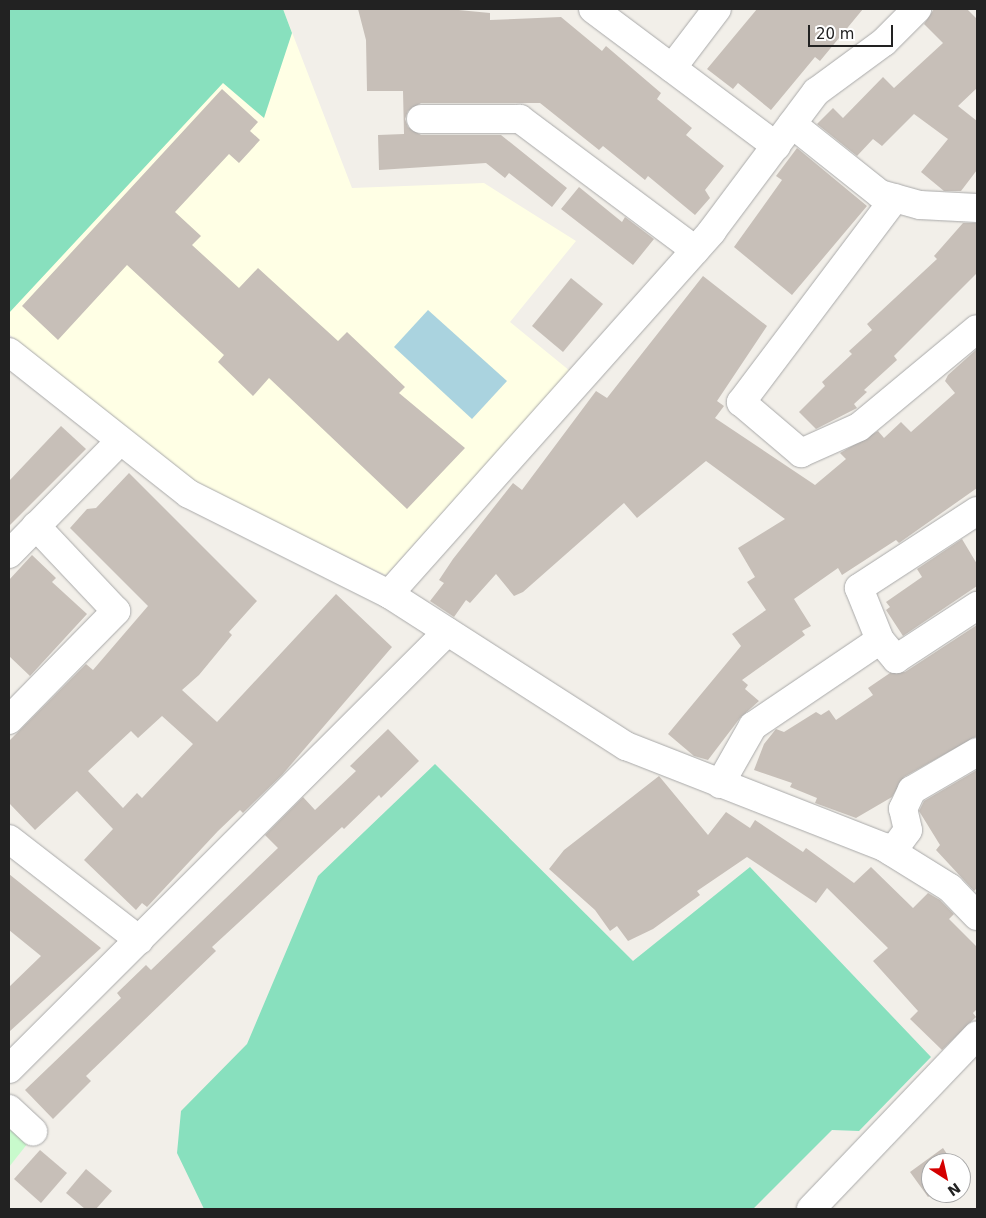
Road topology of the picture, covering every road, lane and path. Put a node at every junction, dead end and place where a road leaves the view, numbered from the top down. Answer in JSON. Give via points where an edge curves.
{"nodes":[{"id":1,"x":593,"y":9,"type":"edge"},
{"id":2,"x":717,"y":9,"type":"edge"},
{"id":3,"x":917,"y":9,"type":"edge"},
{"id":4,"x":672,"y":68,"type":"junction"},
{"id":5,"x":421,"y":119,"type":"dead end"},
{"id":6,"x":792,"y":124,"type":"junction"},
{"id":7,"x":776,"y":146,"type":"junction"},
{"id":8,"x":895,"y":198,"type":"junction"},
{"id":9,"x":977,"y":208,"type":"edge"},
{"id":10,"x":695,"y":250,"type":"junction"},
{"id":11,"x":977,"y":329,"type":"edge"},
{"id":12,"x":9,"y":352,"type":"edge"},
{"id":13,"x":119,"y":442,"type":"junction"},
{"id":14,"x":977,"y":511,"type":"edge"},
{"id":15,"x":36,"y":526,"type":"junction"},
{"id":16,"x":9,"y":554,"type":"edge"},
{"id":17,"x":389,"y":594,"type":"junction"},
{"id":18,"x":977,"y":606,"type":"edge"},
{"id":19,"x":447,"y":632,"type":"junction"},
{"id":20,"x":880,"y":640,"type":"junction"},
{"id":21,"x":9,"y":720,"type":"edge"},
{"id":22,"x":977,"y":752,"type":"edge"},
{"id":23,"x":720,"y":784,"type":"junction"},
{"id":24,"x":9,"y":839,"type":"edge"},
{"id":25,"x":892,"y":852,"type":"junction"},
{"id":26,"x":977,"y":916,"type":"edge"},
{"id":27,"x":139,"y":940,"type":"junction"},
{"id":28,"x":977,"y":1034,"type":"edge"},
{"id":29,"x":9,"y":1069,"type":"edge"},
{"id":30,"x":9,"y":1109,"type":"edge"},
{"id":31,"x":33,"y":1132,"type":"dead end"},
{"id":32,"x":811,"y":1209,"type":"edge"}],
"edges":[{"from":1,"to":4,"type":"street"},
{"from":2,"to":4,"type":"street"},
{"from":3,"to":6,"type":"street","via":[[884,42],[816,92]]},
{"from":4,"to":7,"type":"street"},
{"from":5,"to":10,"type":"street","via":[[520,119]]},
{"from":6,"to":7,"type":"street"},
{"from":6,"to":8,"type":"street","via":[[880,194]]},
{"from":7,"to":10,"type":"street"},
{"from":8,"to":9,"type":"street","via":[[920,205]]},
{"from":8,"to":11,"type":"street","via":[[741,402],[801,453],[859,427]]},
{"from":10,"to":17,"type":"street"},
{"from":12,"to":13,"type":"street"},
{"from":13,"to":15,"type":"street"},
{"from":13,"to":17,"type":"street","via":[[189,494]]},
{"from":14,"to":20,"type":"street","via":[[859,588]]},
{"from":15,"to":16,"type":"street"},
{"from":15,"to":21,"type":"street","via":[[116,611]]},
{"from":17,"to":19,"type":"street"},
{"from":18,"to":20,"type":"street","via":[[896,659]]},
{"from":19,"to":23,"type":"street","via":[[626,746]]},
{"from":19,"to":27,"type":"street"},
{"from":20,"to":23,"type":"street","via":[[753,726]]},
{"from":22,"to":25,"type":"street","via":[[912,790],[903,809],[908,830]]},
{"from":23,"to":25,"type":"street"},
{"from":24,"to":27,"type":"street"},
{"from":25,"to":26,"type":"street","via":[[950,888]]},
{"from":27,"to":29,"type":"street"},
{"from":28,"to":32,"type":"street"},
{"from":30,"to":31,"type":"street"}]}
